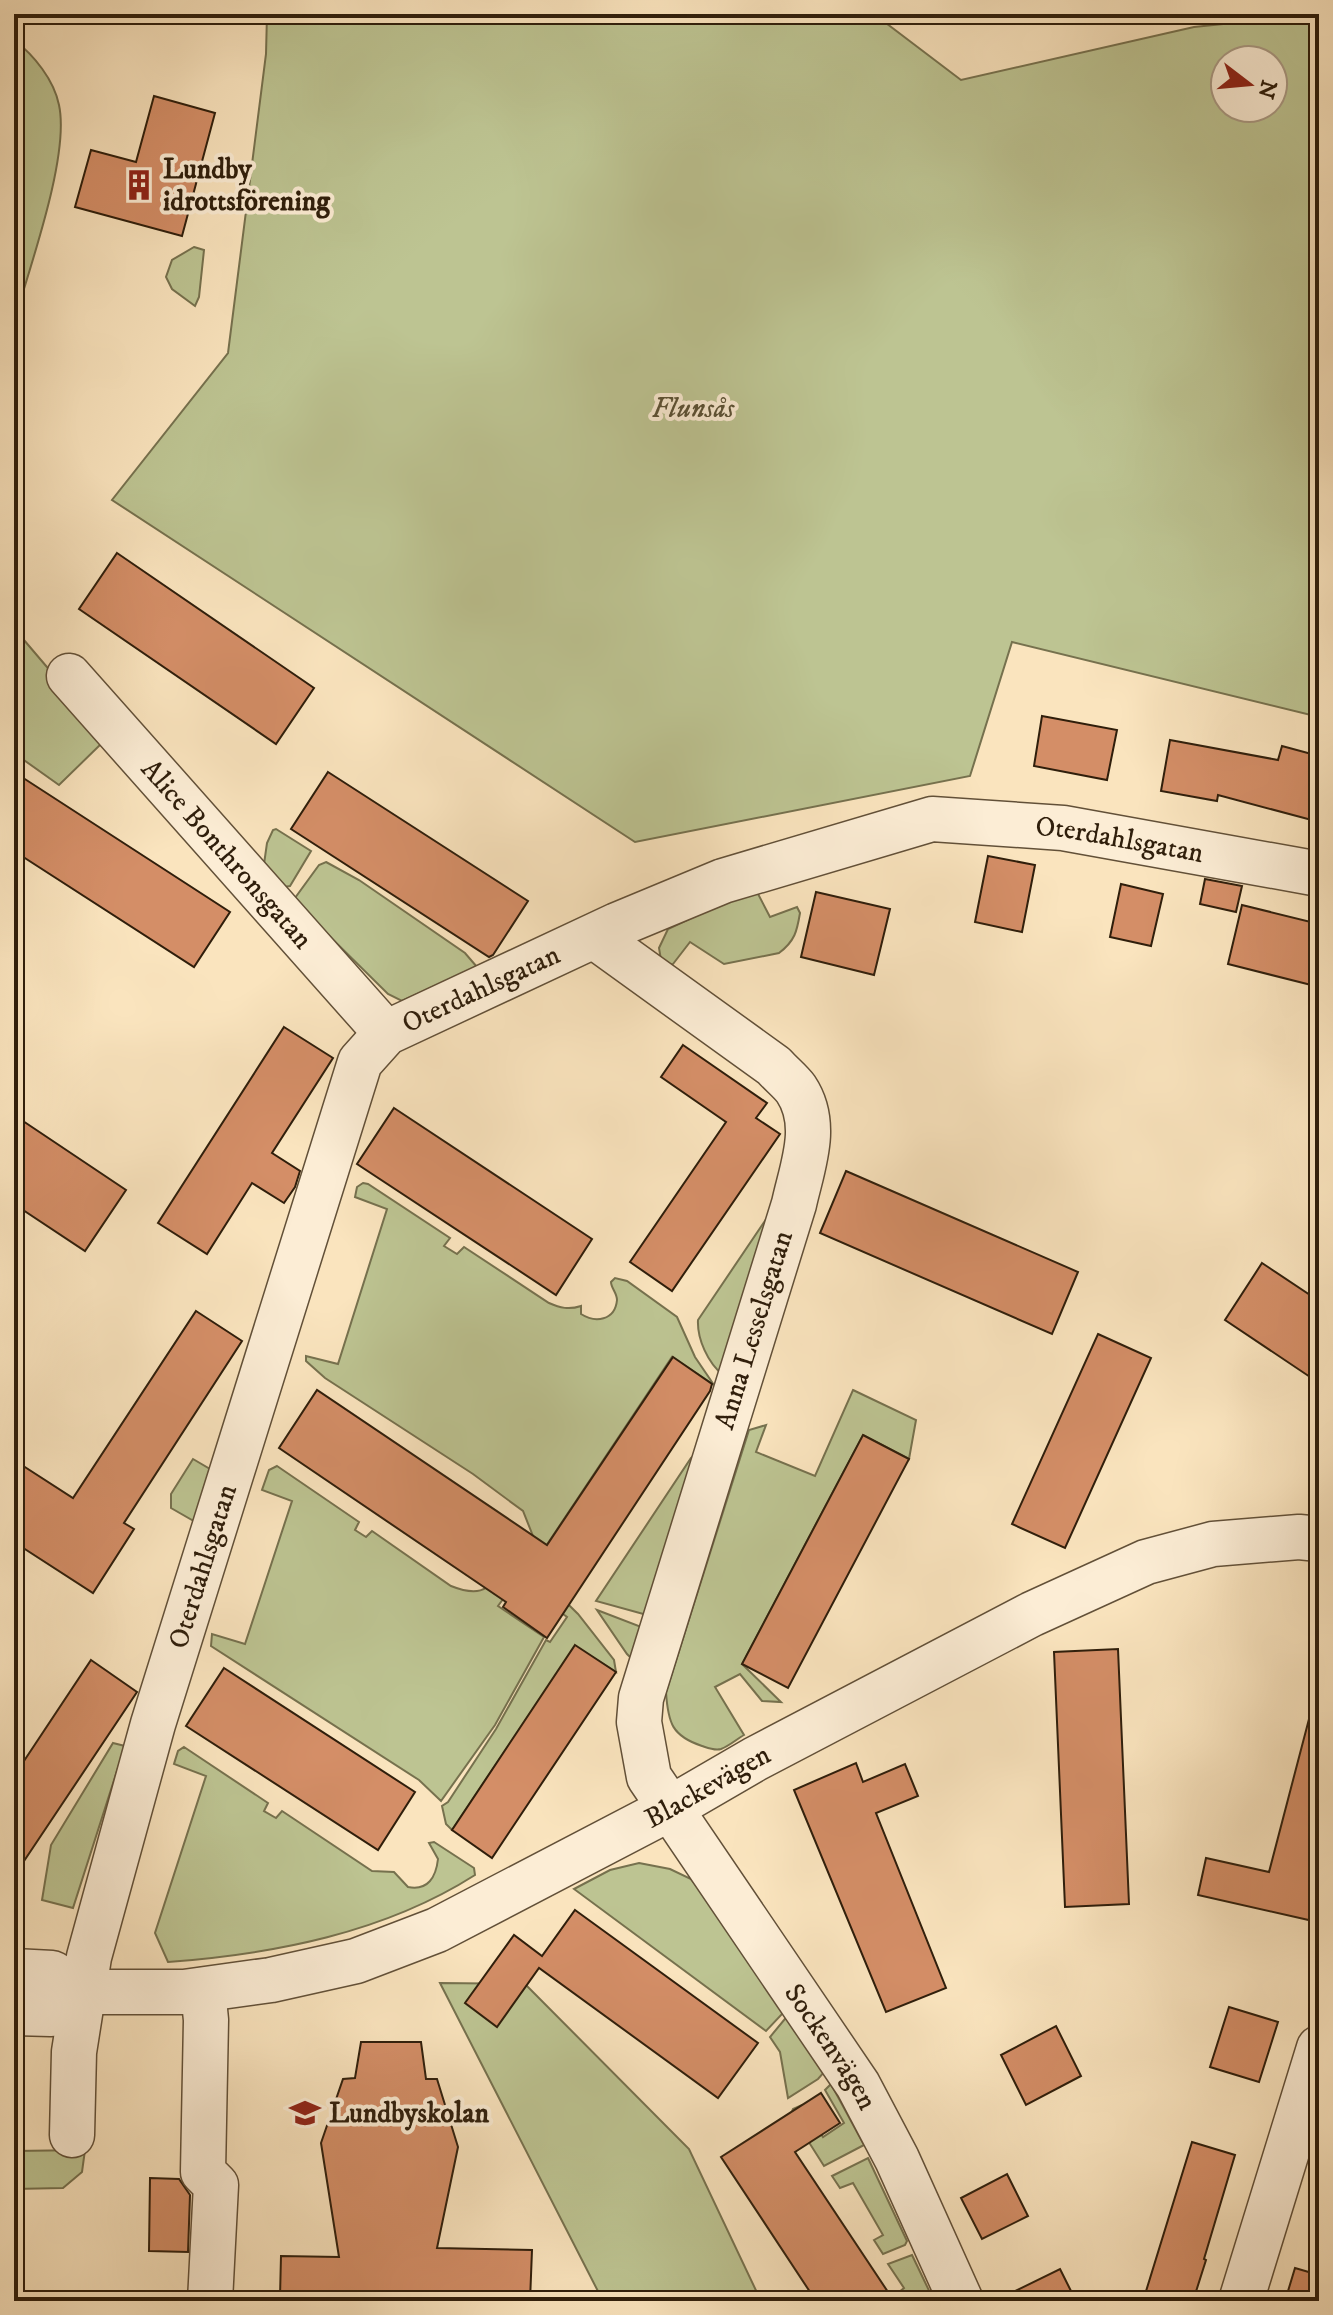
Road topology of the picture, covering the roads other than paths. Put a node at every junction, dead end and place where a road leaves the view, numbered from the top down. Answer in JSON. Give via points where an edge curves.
{"nodes":[{"id":1,"x":69,"y":676,"type":"dead end"},
{"id":2,"x":1319,"y":874,"type":"edge"},
{"id":3,"x":595,"y":937,"type":"junction"},
{"id":4,"x":386,"y":1033,"type":"junction"},
{"id":5,"x":1319,"y":1539,"type":"edge"},
{"id":6,"x":669,"y":1809,"type":"junction"},
{"id":7,"x":14,"y":1971,"type":"edge"},
{"id":8,"x":203,"y":1990,"type":"junction"},
{"id":9,"x":84,"y":1992,"type":"junction"},
{"id":10,"x":14,"y":2013,"type":"edge"},
{"id":11,"x":1319,"y":2048,"type":"edge"},
{"id":12,"x":72,"y":2135,"type":"dead end"},
{"id":13,"x":210,"y":2301,"type":"edge"},
{"id":14,"x":961,"y":2301,"type":"edge"},
{"id":15,"x":1241,"y":2301,"type":"edge"}],
"edges":[{"from":1,"to":4,"type":"street","name":"Alice Bonthronsgatan"},
{"from":2,"to":3,"type":"street","name":"Oterdahlsgatan","via":[[1063,828],[932,819],[723,881]]},
{"from":3,"to":4,"type":"street","name":"Oterdahlsgatan"},
{"from":3,"to":6,"type":"street","name":"Anna Lesselsgatan","via":[[774,1066],[796,1090],[806,1112],[809,1139],[794,1204],[781,1308],[641,1698],[643,1754],[649,1777]]},
{"from":4,"to":9,"type":"street","name":"Oterdahlsgatan","via":[[360,1062],[283,1304],[153,1724]]},
{"from":5,"to":6,"type":"street","name":"Blackevägen","via":[[1213,1544],[1146,1562],[1004,1629]]},
{"from":6,"to":8,"type":"street","name":"Blackevägen","via":[[437,1930],[356,1961]]},
{"from":6,"to":14,"type":"street","name":"Sockenvägen","via":[[858,2085]]},
{"from":7,"to":9,"type":"street","via":[[52,1973]]},
{"from":8,"to":9,"type":"street","name":"Blackevägen"},
{"from":8,"to":13,"type":"street","via":[[203,2172],[216,2185]]},
{"from":9,"to":10,"type":"street","via":[[51,2014]]},
{"from":9,"to":12,"type":"street","name":"Oterdahlsgatan","via":[[74,2052]]},
{"from":11,"to":15,"type":"street"}]}
